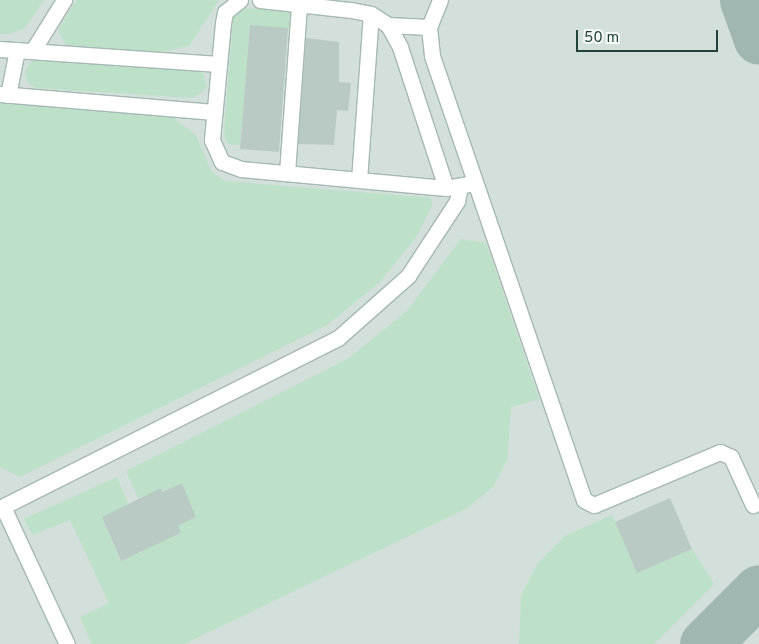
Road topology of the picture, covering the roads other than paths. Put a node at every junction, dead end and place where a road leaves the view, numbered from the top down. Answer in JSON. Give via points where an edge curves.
{"nodes":[{"id":1,"x":64,"y":0,"type":"edge"},
{"id":2,"x":240,"y":0,"type":"edge"},
{"id":3,"x":260,"y":0,"type":"edge"},
{"id":4,"x":440,"y":0,"type":"edge"},
{"id":5,"x":299,"y":5,"type":"junction"},
{"id":6,"x":350,"y":5,"type":"edge"},
{"id":7,"x":371,"y":14,"type":"junction"},
{"id":8,"x":388,"y":25,"type":"junction"},
{"id":9,"x":430,"y":27,"type":"junction"},
{"id":10,"x":0,"y":48,"type":"edge"},
{"id":11,"x":17,"y":50,"type":"junction"},
{"id":12,"x":33,"y":50,"type":"junction"},
{"id":13,"x":218,"y":64,"type":"junction"},
{"id":14,"x":4,"y":95,"type":"edge"},
{"id":15,"x":214,"y":112,"type":"junction"},
{"id":16,"x":287,"y":173,"type":"junction"},
{"id":17,"x":359,"y":180,"type":"junction"},
{"id":18,"x":475,"y":182,"type":"junction"},
{"id":19,"x":453,"y":187,"type":"junction"},
{"id":20,"x":753,"y":505,"type":"dead end"},
{"id":21,"x":1,"y":508,"type":"edge"},
{"id":22,"x":67,"y":644,"type":"edge"}],
"edges":[{"from":1,"to":12,"type":"lane"},
{"from":2,"to":13,"type":"lane","via":[[225,12]]},
{"from":3,"to":5,"type":"lane"},
{"from":4,"to":9,"type":"lane"},
{"from":5,"to":6,"type":"lane"},
{"from":5,"to":16,"type":"lane"},
{"from":6,"to":7,"type":"lane"},
{"from":7,"to":8,"type":"lane"},
{"from":7,"to":17,"type":"lane"},
{"from":8,"to":9,"type":"lane"},
{"from":8,"to":19,"type":"lane","via":[[400,47]]},
{"from":9,"to":18,"type":"lane","via":[[432,56]]},
{"from":10,"to":11,"type":"lane"},
{"from":11,"to":12,"type":"lane"},
{"from":11,"to":14,"type":"lane"},
{"from":12,"to":13,"type":"lane"},
{"from":13,"to":15,"type":"lane"},
{"from":14,"to":15,"type":"lane"},
{"from":15,"to":16,"type":"lane","via":[[213,148],[222,162]]},
{"from":16,"to":17,"type":"lane"},
{"from":17,"to":19,"type":"lane"},
{"from":18,"to":19,"type":"lane"},
{"from":18,"to":20,"type":"lane","via":[[586,503],[594,505],[720,452],[731,457]]},
{"from":19,"to":21,"type":"lane","via":[[457,201],[408,276],[338,338]]},
{"from":21,"to":22,"type":"lane"}]}
